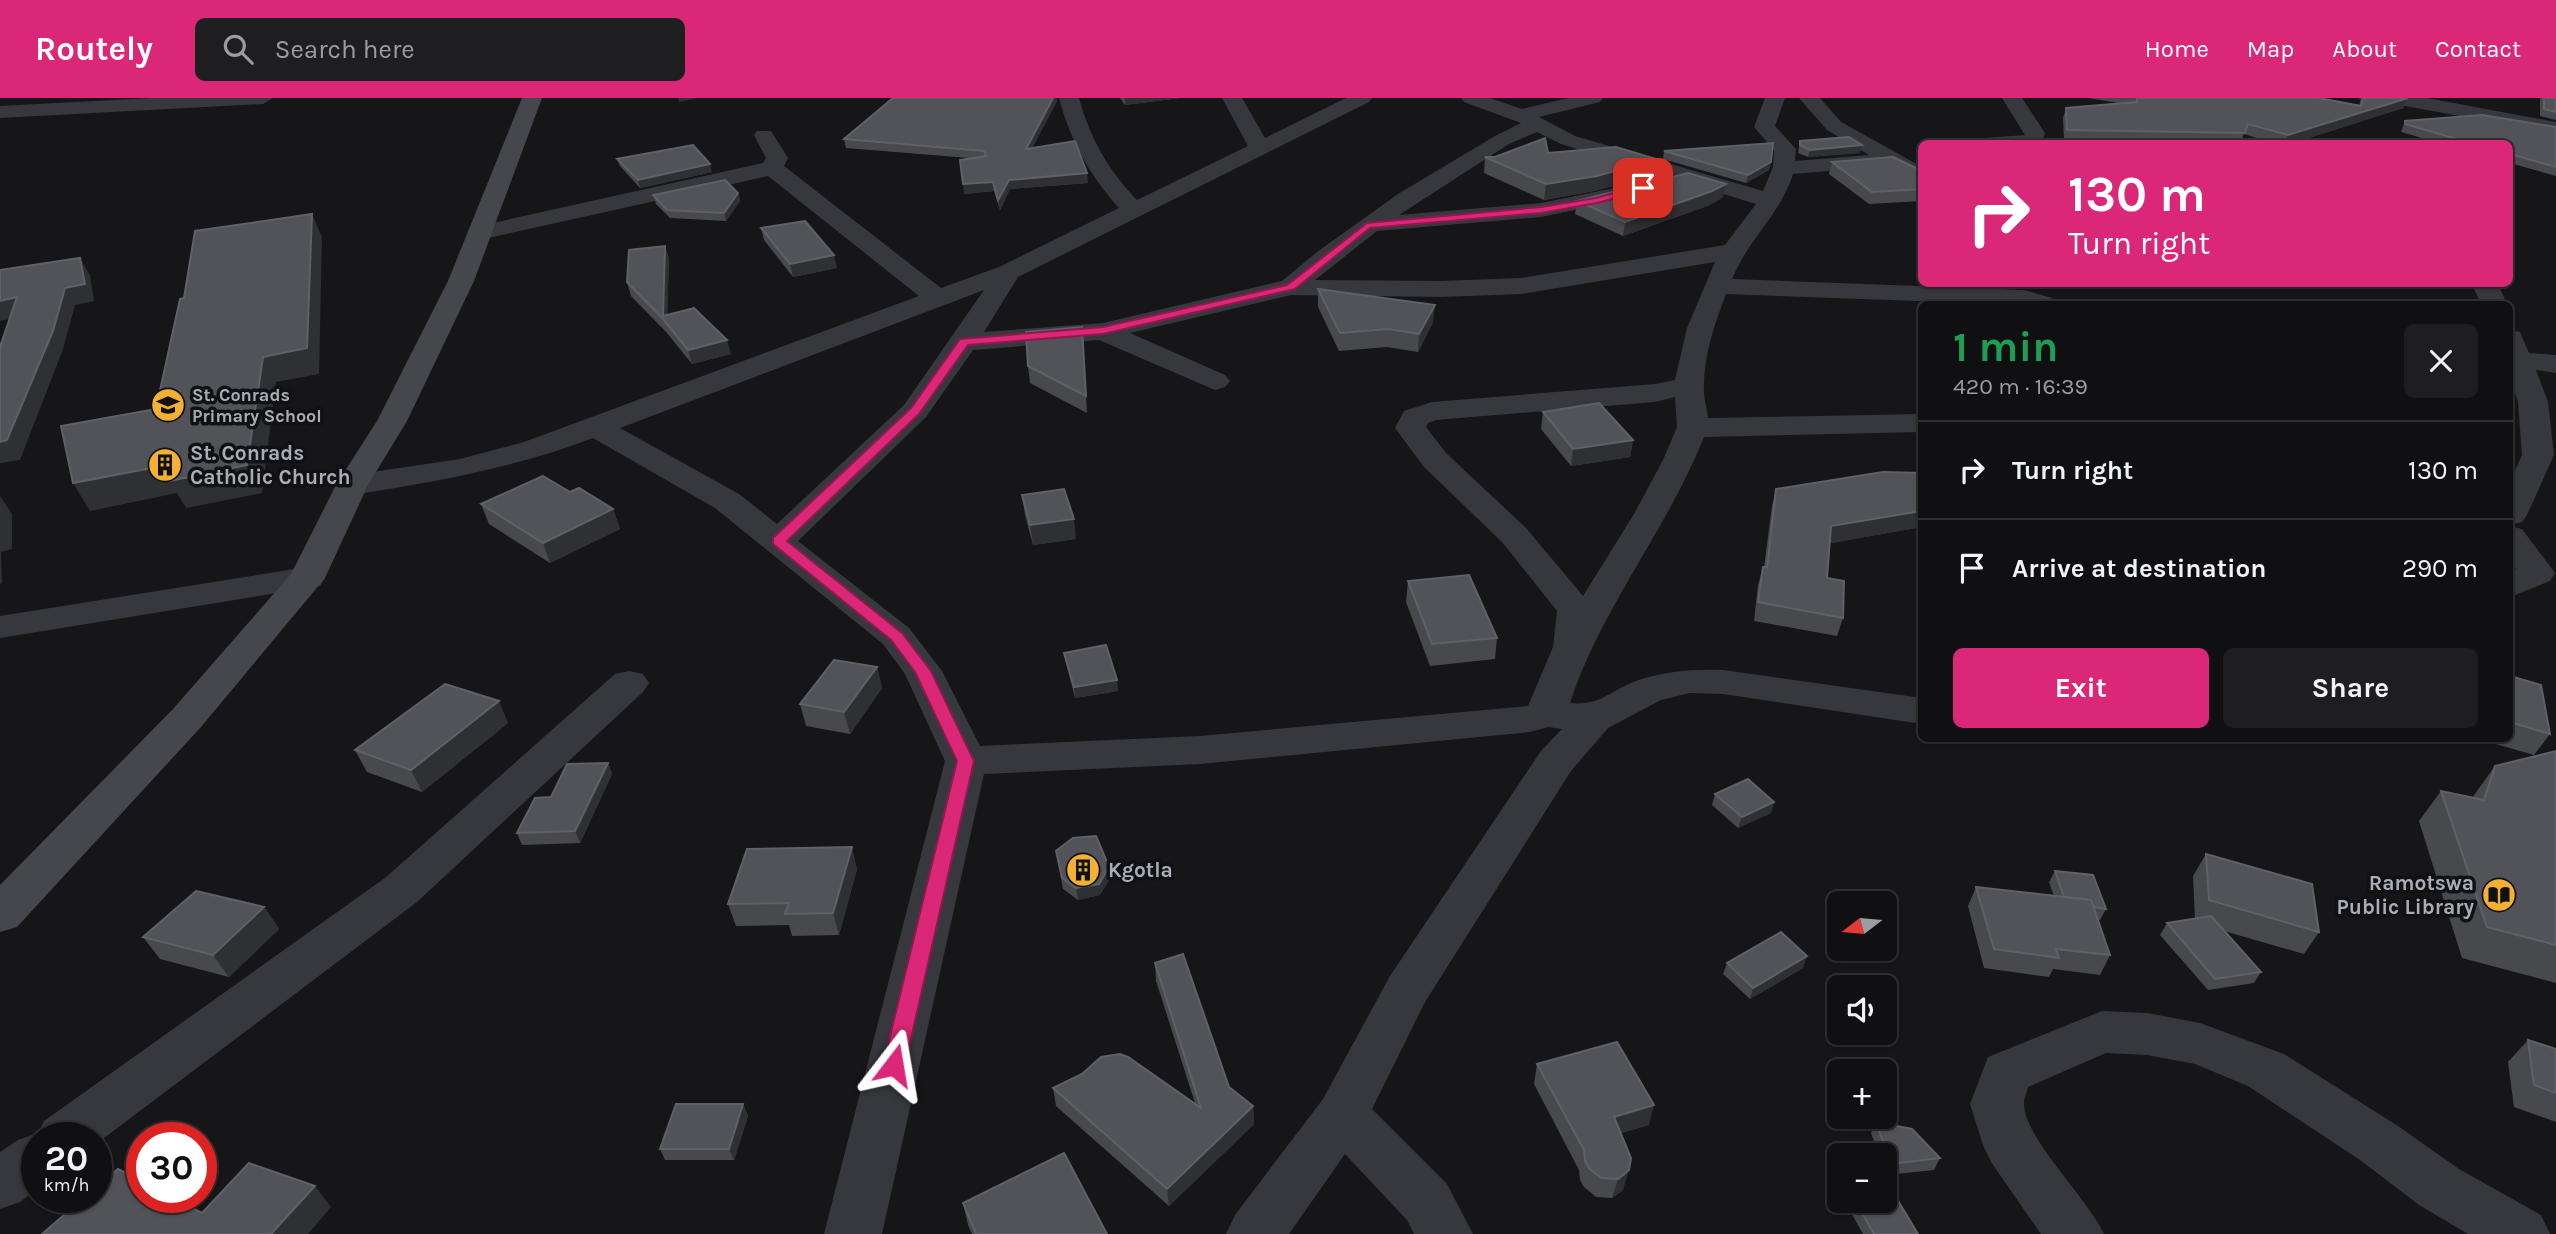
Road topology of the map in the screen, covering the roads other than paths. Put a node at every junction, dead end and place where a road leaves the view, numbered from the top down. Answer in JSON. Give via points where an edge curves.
{"nodes":[{"id":1,"x":88,"y":98,"type":"edge"},
{"id":2,"x":263,"y":98,"type":"edge"},
{"id":3,"x":532,"y":98,"type":"edge"},
{"id":4,"x":1069,"y":98,"type":"edge"},
{"id":5,"x":1232,"y":98,"type":"edge"},
{"id":6,"x":1362,"y":98,"type":"edge"},
{"id":7,"x":1471,"y":98,"type":"edge"},
{"id":8,"x":1593,"y":98,"type":"edge"},
{"id":9,"x":1775,"y":98,"type":"edge"},
{"id":10,"x":1809,"y":98,"type":"edge"},
{"id":11,"x":2012,"y":98,"type":"edge"},
{"id":12,"x":2395,"y":98,"type":"edge"},
{"id":13,"x":195,"y":102,"type":"junction"},
{"id":14,"x":71,"y":110,"type":"junction"},
{"id":15,"x":0,"y":112,"type":"edge"},
{"id":16,"x":2495,"y":116,"type":"edge"},
{"id":17,"x":1529,"y":119,"type":"junction"},
{"id":18,"x":2556,"y":128,"type":"edge"},
{"id":19,"x":0,"y":131,"type":"edge"},
{"id":20,"x":764,"y":135,"type":"dead end"},
{"id":21,"x":2030,"y":140,"type":"edge"},
{"id":22,"x":1261,"y":149,"type":"junction"},
{"id":23,"x":1902,"y":153,"type":"junction"},
{"id":24,"x":772,"y":168,"type":"junction"},
{"id":25,"x":1786,"y":168,"type":"junction"},
{"id":26,"x":1918,"y":171,"type":"edge"},
{"id":27,"x":1689,"y":176,"type":"junction"},
{"id":28,"x":1771,"y":201,"type":"junction"},
{"id":29,"x":1133,"y":209,"type":"junction"},
{"id":30,"x":1367,"y":226,"type":"junction"},
{"id":31,"x":479,"y":233,"type":"junction"},
{"id":32,"x":1731,"y":252,"type":"junction"},
{"id":33,"x":1008,"y":272,"type":"junction"},
{"id":34,"x":1716,"y":286,"type":"junction"},
{"id":35,"x":1291,"y":287,"type":"junction"},
{"id":36,"x":2049,"y":287,"type":"edge"},
{"id":37,"x":939,"y":299,"type":"junction"},
{"id":38,"x":2034,"y":301,"type":"edge"},
{"id":39,"x":2060,"y":301,"type":"edge"},
{"id":40,"x":1103,"y":331,"type":"junction"},
{"id":41,"x":964,"y":342,"type":"junction"},
{"id":42,"x":2514,"y":349,"type":"edge"},
{"id":43,"x":2556,"y":364,"type":"edge"},
{"id":44,"x":1216,"y":381,"type":"dead end"},
{"id":45,"x":1689,"y":385,"type":"junction"},
{"id":46,"x":1918,"y":423,"type":"edge"},
{"id":47,"x":596,"y":427,"type":"junction"},
{"id":48,"x":1693,"y":428,"type":"junction"},
{"id":49,"x":352,"y":485,"type":"junction"},
{"id":50,"x":2513,"y":497,"type":"edge"},
{"id":51,"x":778,"y":541,"type":"junction"},
{"id":52,"x":2513,"y":542,"type":"edge"},
{"id":53,"x":307,"y":578,"type":"junction"},
{"id":54,"x":2534,"y":581,"type":"edge"},
{"id":55,"x":0,"y":627,"type":"edge"},
{"id":56,"x":1572,"y":647,"type":"junction"},
{"id":57,"x":629,"y":683,"type":"dead end"},
{"id":58,"x":1918,"y":710,"type":"edge"},
{"id":59,"x":1546,"y":714,"type":"junction"},
{"id":60,"x":1594,"y":719,"type":"junction"},
{"id":61,"x":966,"y":761,"type":"junction"},
{"id":62,"x":0,"y":914,"type":"edge"},
{"id":63,"x":1342,"y":1115,"type":"junction"},
{"id":64,"x":84,"y":1122,"type":"edge"},
{"id":65,"x":21,"y":1169,"type":"edge"},
{"id":66,"x":0,"y":1184,"type":"edge"},
{"id":67,"x":853,"y":1234,"type":"edge"},
{"id":68,"x":1255,"y":1234,"type":"edge"},
{"id":69,"x":1444,"y":1234,"type":"edge"},
{"id":70,"x":2075,"y":1234,"type":"edge"},
{"id":71,"x":2521,"y":1234,"type":"edge"}],
"edges":[{"from":1,"to":14,"type":"street"},
{"from":2,"to":13,"type":"street"},
{"from":3,"to":31,"type":"main road"},
{"from":4,"to":29,"type":"street","via":[[1090,158]]},
{"from":5,"to":22,"type":"street"},
{"from":6,"to":22,"type":"street"},
{"from":7,"to":17,"type":"street"},
{"from":8,"to":17,"type":"street"},
{"from":9,"to":25,"type":"street","via":[[1765,127],[1785,149]]},
{"from":10,"to":23,"type":"street","via":[[1834,126],[1875,147]]},
{"from":11,"to":21,"type":"street","via":[[2035,133]]},
{"from":12,"to":16,"type":"street"},
{"from":13,"to":14,"type":"street"},
{"from":13,"to":19,"type":"street"},
{"from":14,"to":15,"type":"street"},
{"from":16,"to":18,"type":"street"},
{"from":17,"to":27,"type":"street","via":[[1568,139]]},
{"from":17,"to":30,"type":"street"},
{"from":20,"to":24,"type":"street","via":[[777,158]]},
{"from":22,"to":29,"type":"street"},
{"from":23,"to":25,"type":"street"},
{"from":23,"to":26,"type":"street"},
{"from":24,"to":31,"type":"street"},
{"from":24,"to":37,"type":"street"},
{"from":25,"to":28,"type":"street"},
{"from":27,"to":28,"type":"street"},
{"from":27,"to":30,"type":"street","via":[[1597,201],[1541,210]]},
{"from":28,"to":32,"type":"street"},
{"from":29,"to":33,"type":"street"},
{"from":30,"to":35,"type":"street"},
{"from":31,"to":49,"type":"main road","via":[[461,281],[392,421]]},
{"from":32,"to":34,"type":"street"},
{"from":32,"to":35,"type":"street","via":[[1521,286]]},
{"from":33,"to":37,"type":"street"},
{"from":33,"to":41,"type":"street"},
{"from":34,"to":38,"type":"street"},
{"from":34,"to":45,"type":"street"},
{"from":35,"to":40,"type":"street"},
{"from":36,"to":39,"type":"street"},
{"from":37,"to":47,"type":"street"},
{"from":40,"to":41,"type":"street"},
{"from":40,"to":44,"type":"street"},
{"from":41,"to":51,"type":"street","via":[[915,411]]},
{"from":42,"to":43,"type":"street"},
{"from":42,"to":50,"type":"street","via":[[2533,402],[2538,455]]},
{"from":45,"to":48,"type":"street"},
{"from":45,"to":56,"type":"street","via":[[1655,393],[1432,411],[1415,417],[1410,428],[1435,460],[1514,535],[1575,610]]},
{"from":46,"to":48,"type":"street"},
{"from":47,"to":49,"type":"street","via":[[461,468]]},
{"from":47,"to":51,"type":"street","via":[[727,501]]},
{"from":48,"to":56,"type":"street","via":[[1644,528]]},
{"from":49,"to":53,"type":"main road"},
{"from":51,"to":61,"type":"street","via":[[896,636],[923,671]]},
{"from":52,"to":54,"type":"street"},
{"from":53,"to":55,"type":"street"},
{"from":53,"to":62,"type":"main road","via":[[187,718]]},
{"from":56,"to":59,"type":"street"},
{"from":57,"to":64,"type":"street","via":[[401,890]]},
{"from":58,"to":60,"type":"street","via":[[1690,681],[1649,690]]},
{"from":59,"to":60,"type":"street"},
{"from":59,"to":61,"type":"street","via":[[1200,750]]},
{"from":60,"to":63,"type":"street","via":[[1556,761],[1407,990]]},
{"from":61,"to":67,"type":"street"},
{"from":63,"to":68,"type":"street"},
{"from":63,"to":69,"type":"street","via":[[1427,1202]]},
{"from":65,"to":66,"type":"street"},
{"from":70,"to":71,"type":"street","via":[[2010,1145],[1997,1104],[2006,1073],[2102,1032],[2200,1044],[2266,1070],[2440,1187]]}]}
